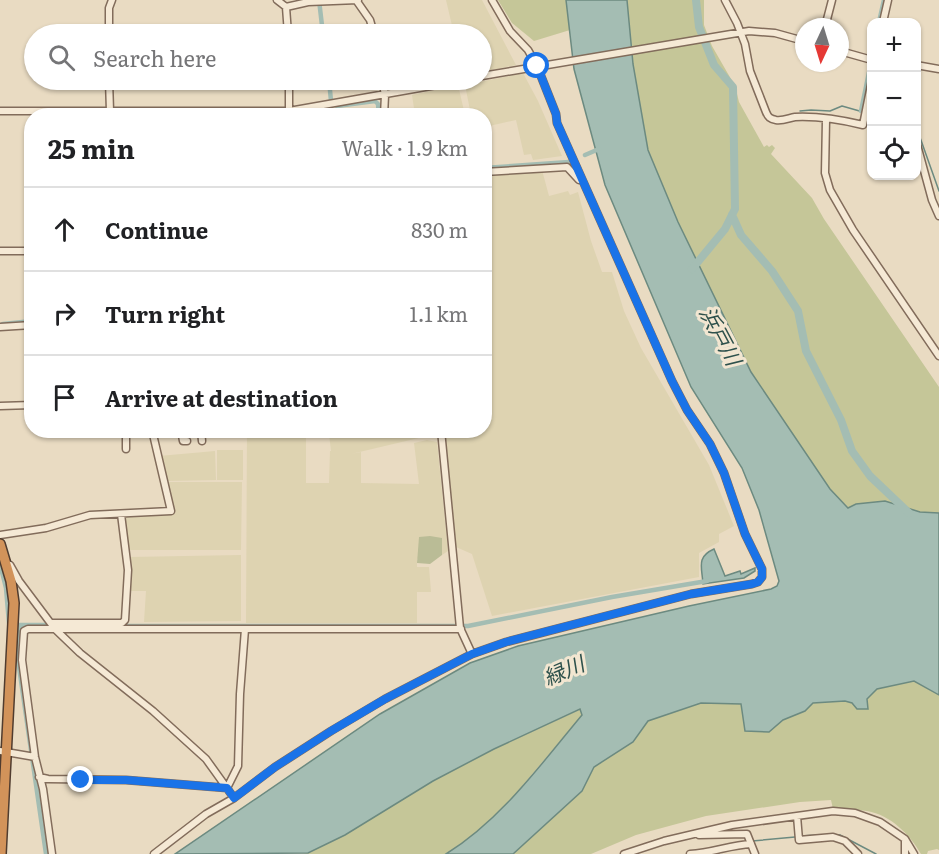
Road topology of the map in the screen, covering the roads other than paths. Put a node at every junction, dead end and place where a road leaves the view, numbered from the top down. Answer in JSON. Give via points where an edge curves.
{"nodes":[{"id":1,"x":112,"y":0,"type":"edge"},
{"id":2,"x":277,"y":0,"type":"edge"},
{"id":3,"x":357,"y":0,"type":"edge"},
{"id":4,"x":492,"y":0,"type":"edge"},
{"id":5,"x":725,"y":0,"type":"edge"},
{"id":6,"x":832,"y":0,"type":"edge"},
{"id":7,"x":888,"y":0,"type":"edge"},
{"id":8,"x":318,"y":1,"type":"edge"},
{"id":9,"x":286,"y":7,"type":"junction"},
{"id":10,"x":827,"y":18,"type":"edge"},
{"id":11,"x":884,"y":18,"type":"edge"},
{"id":12,"x":109,"y":24,"type":"edge"},
{"id":13,"x":287,"y":24,"type":"edge"},
{"id":14,"x":371,"y":24,"type":"edge"},
{"id":15,"x":737,"y":33,"type":"junction"},
{"id":16,"x":795,"y":39,"type":"edge"},
{"id":17,"x":849,"y":53,"type":"edge"},
{"id":18,"x":867,"y":58,"type":"edge"},
{"id":19,"x":540,"y":65,"type":"junction"},
{"id":20,"x":921,"y":66,"type":"edge"},
{"id":21,"x":939,"y":69,"type":"edge"},
{"id":22,"x":492,"y":74,"type":"edge"},
{"id":23,"x":109,"y":90,"type":"edge"},
{"id":24,"x":289,"y":90,"type":"edge"},
{"id":25,"x":384,"y":90,"type":"edge"},
{"id":26,"x":415,"y":90,"type":"edge"},
{"id":27,"x":385,"y":96,"type":"junction"},
{"id":28,"x":867,"y":105,"type":"edge"},
{"id":29,"x":110,"y":108,"type":"edge"},
{"id":30,"x":289,"y":108,"type":"edge"},
{"id":31,"x":317,"y":108,"type":"edge"},
{"id":32,"x":384,"y":108,"type":"edge"},
{"id":33,"x":0,"y":111,"type":"edge"},
{"id":34,"x":24,"y":111,"type":"edge"},
{"id":35,"x":826,"y":120,"type":"junction"},
{"id":36,"x":921,"y":158,"type":"edge"},
{"id":37,"x":492,"y":172,"type":"edge"},
{"id":38,"x":582,"y":180,"type":"junction"},
{"id":39,"x":938,"y":214,"type":"edge"},
{"id":40,"x":0,"y":251,"type":"edge"},
{"id":41,"x":24,"y":251,"type":"edge"},
{"id":42,"x":24,"y":326,"type":"edge"},
{"id":43,"x":0,"y":327,"type":"edge"},
{"id":44,"x":939,"y":356,"type":"edge"},
{"id":45,"x":24,"y":405,"type":"edge"},
{"id":46,"x":0,"y":406,"type":"edge"},
{"id":47,"x":126,"y":438,"type":"edge"},
{"id":48,"x":154,"y":438,"type":"edge"},
{"id":49,"x":182,"y":438,"type":"edge"},
{"id":50,"x":202,"y":438,"type":"edge"},
{"id":51,"x":442,"y":438,"type":"edge"},
{"id":52,"x":187,"y":441,"type":"dead end"},
{"id":53,"x":202,"y":441,"type":"dead end"},
{"id":54,"x":126,"y":449,"type":"dead end"},
{"id":55,"x":121,"y":514,"type":"junction"},
{"id":56,"x":0,"y":535,"type":"edge"},
{"id":57,"x":2,"y":549,"type":"edge"},
{"id":58,"x":53,"y":626,"type":"junction"},
{"id":59,"x":460,"y":627,"type":"junction"},
{"id":60,"x":245,"y":629,"type":"junction"},
{"id":61,"x":472,"y":654,"type":"junction"},
{"id":62,"x":4,"y":752,"type":"edge"},
{"id":63,"x":32,"y":757,"type":"junction"},
{"id":64,"x":39,"y":777,"type":"junction"},
{"id":65,"x":227,"y":788,"type":"junction"},
{"id":66,"x":234,"y":798,"type":"junction"},
{"id":67,"x":797,"y":816,"type":"junction"},
{"id":68,"x":684,"y":836,"type":"junction"},
{"id":69,"x":905,"y":839,"type":"junction"},
{"id":70,"x":751,"y":844,"type":"junction"},
{"id":71,"x":1,"y":854,"type":"edge"},
{"id":72,"x":52,"y":854,"type":"edge"},
{"id":73,"x":154,"y":854,"type":"edge"},
{"id":74,"x":624,"y":854,"type":"edge"},
{"id":75,"x":690,"y":854,"type":"edge"},
{"id":76,"x":755,"y":854,"type":"edge"},
{"id":77,"x":858,"y":854,"type":"edge"},
{"id":78,"x":905,"y":854,"type":"edge"},
{"id":79,"x":914,"y":854,"type":"edge"}],
"edges":[{"from":1,"to":12,"type":"street"},
{"from":2,"to":9,"type":"street"},
{"from":3,"to":8,"type":"street"},
{"from":3,"to":14,"type":"street"},
{"from":4,"to":19,"type":"street","via":[[510,31]]},
{"from":5,"to":15,"type":"street"},
{"from":6,"to":10,"type":"street"},
{"from":7,"to":11,"type":"street"},
{"from":8,"to":9,"type":"street"},
{"from":9,"to":13,"type":"street"},
{"from":15,"to":16,"type":"street","via":[[765,31]]},
{"from":15,"to":19,"type":"street"},
{"from":15,"to":35,"type":"street","via":[[767,117]]},
{"from":17,"to":18,"type":"street"},
{"from":19,"to":22,"type":"street"},
{"from":19,"to":38,"type":"street","via":[[557,123]]},
{"from":20,"to":21,"type":"street"},
{"from":23,"to":29,"type":"street"},
{"from":24,"to":30,"type":"street"},
{"from":25,"to":27,"type":"street"},
{"from":26,"to":27,"type":"street"},
{"from":27,"to":31,"type":"street"},
{"from":27,"to":32,"type":"street"},
{"from":28,"to":35,"type":"street","via":[[863,125]]},
{"from":33,"to":34,"type":"street"},
{"from":35,"to":44,"type":"street","via":[[825,173],[830,190]]},
{"from":36,"to":39,"type":"street"},
{"from":37,"to":38,"type":"street","via":[[567,167]]},
{"from":38,"to":61,"type":"street","via":[[672,381],[724,473],[762,577],[752,584],[691,594]]},
{"from":40,"to":41,"type":"street"},
{"from":42,"to":43,"type":"street"},
{"from":45,"to":46,"type":"street"},
{"from":47,"to":54,"type":"street"},
{"from":48,"to":55,"type":"street","via":[[171,511]]},
{"from":49,"to":52,"type":"street"},
{"from":50,"to":53,"type":"street"},
{"from":51,"to":59,"type":"street"},
{"from":55,"to":56,"type":"street","via":[[84,516],[46,528]]},
{"from":55,"to":58,"type":"street","via":[[128,570],[125,620]]},
{"from":57,"to":58,"type":"street","via":[[19,581]]},
{"from":57,"to":62,"type":"highway","via":[[11,581],[14,625]]},
{"from":58,"to":60,"type":"street"},
{"from":58,"to":63,"type":"street","via":[[24,631],[21,656]]},
{"from":58,"to":65,"type":"street","via":[[200,753]]},
{"from":59,"to":60,"type":"street"},
{"from":59,"to":61,"type":"street"},
{"from":60,"to":65,"type":"street","via":[[238,766]]},
{"from":61,"to":66,"type":"street","via":[[340,726]]},
{"from":62,"to":63,"type":"street"},
{"from":62,"to":71,"type":"highway"},
{"from":63,"to":64,"type":"street"},
{"from":64,"to":65,"type":"street"},
{"from":64,"to":72,"type":"street"},
{"from":65,"to":66,"type":"street"},
{"from":66,"to":73,"type":"street"},
{"from":67,"to":68,"type":"street"},
{"from":67,"to":69,"type":"street","via":[[833,811],[855,813],[880,822]]},
{"from":67,"to":77,"type":"street","via":[[799,840],[833,837],[845,841]]},
{"from":68,"to":70,"type":"street","via":[[747,834]]},
{"from":68,"to":74,"type":"street"},
{"from":69,"to":78,"type":"street"},
{"from":69,"to":79,"type":"street"},
{"from":70,"to":75,"type":"street"},
{"from":70,"to":76,"type":"street"}]}
